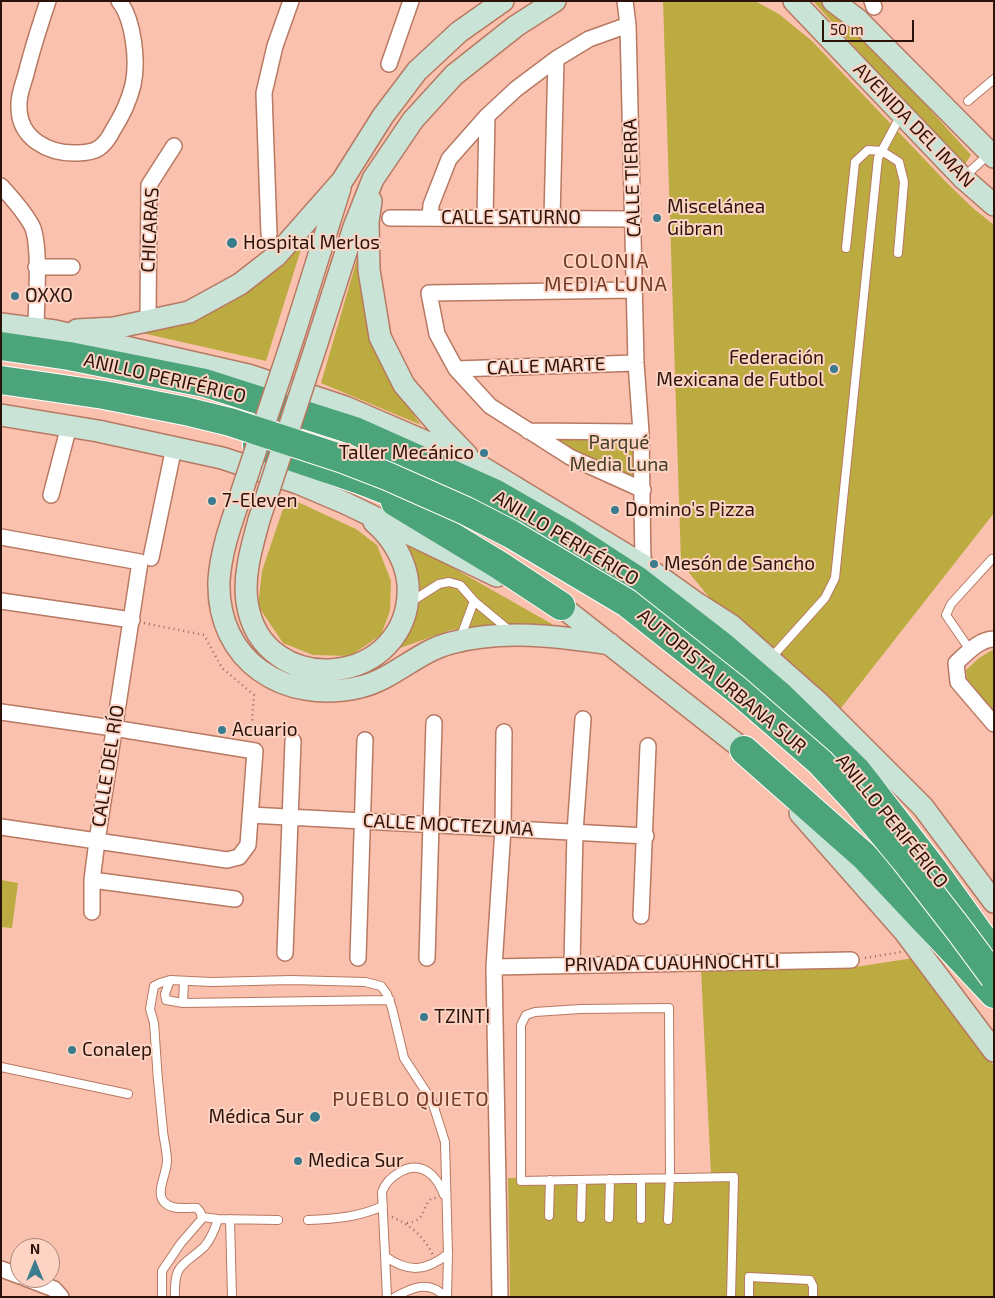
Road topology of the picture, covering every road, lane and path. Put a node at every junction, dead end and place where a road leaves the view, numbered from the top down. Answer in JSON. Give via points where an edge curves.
{"nodes":[{"id":1,"x":48,"y":1,"type":"edge"},
{"id":2,"x":119,"y":1,"type":"edge"},
{"id":3,"x":291,"y":1,"type":"edge"},
{"id":4,"x":411,"y":1,"type":"edge"},
{"id":5,"x":555,"y":1,"type":"edge"},
{"id":6,"x":625,"y":1,"type":"edge"},
{"id":7,"x":794,"y":1,"type":"edge"},
{"id":8,"x":833,"y":1,"type":"edge"},
{"id":9,"x":501,"y":2,"type":"edge"},
{"id":10,"x":628,"y":25,"type":"junction"},
{"id":11,"x":516,"y":26,"type":"junction"},
{"id":12,"x":556,"y":59,"type":"junction"},
{"id":13,"x":389,"y":64,"type":"dead end"},
{"id":14,"x":994,"y":79,"type":"edge"},
{"id":15,"x":968,"y":101,"type":"dead end"},
{"id":16,"x":902,"y":114,"type":"junction"},
{"id":17,"x":487,"y":116,"type":"junction"},
{"id":18,"x":174,"y":146,"type":"dead end"},
{"id":19,"x":882,"y":151,"type":"junction"},
{"id":20,"x":992,"y":153,"type":"edge"},
{"id":21,"x":963,"y":178,"type":"junction"},
{"id":22,"x":373,"y":179,"type":"junction"},
{"id":23,"x":342,"y":181,"type":"junction"},
{"id":24,"x":1,"y":186,"type":"edge"},
{"id":25,"x":994,"y":205,"type":"edge"},
{"id":26,"x":390,"y":218,"type":"dead end"},
{"id":27,"x":430,"y":218,"type":"junction"},
{"id":28,"x":485,"y":218,"type":"junction"},
{"id":29,"x":552,"y":218,"type":"junction"},
{"id":30,"x":632,"y":219,"type":"junction"},
{"id":31,"x":269,"y":234,"type":"dead end"},
{"id":32,"x":846,"y":248,"type":"dead end"},
{"id":33,"x":898,"y":253,"type":"dead end"},
{"id":34,"x":36,"y":267,"type":"junction"},
{"id":35,"x":72,"y":267,"type":"dead end"},
{"id":36,"x":636,"y":290,"type":"junction"},
{"id":37,"x":148,"y":320,"type":"junction"},
{"id":38,"x":1,"y":324,"type":"edge"},
{"id":39,"x":46,"y":330,"type":"junction"},
{"id":40,"x":1,"y":346,"type":"edge"},
{"id":41,"x":636,"y":363,"type":"junction"},
{"id":42,"x":1,"y":366,"type":"edge"},
{"id":43,"x":456,"y":369,"type":"junction"},
{"id":44,"x":1,"y":380,"type":"edge"},
{"id":45,"x":1,"y":391,"type":"edge"},
{"id":46,"x":1,"y":415,"type":"edge"},
{"id":47,"x":69,"y":426,"type":"junction"},
{"id":48,"x":355,"y":431,"type":"junction"},
{"id":49,"x":528,"y":431,"type":"junction"},
{"id":50,"x":641,"y":432,"type":"junction"},
{"id":51,"x":174,"y":447,"type":"junction"},
{"id":52,"x":475,"y":463,"type":"junction"},
{"id":53,"x":360,"y":480,"type":"junction"},
{"id":54,"x":643,"y":490,"type":"junction"},
{"id":55,"x":51,"y":495,"type":"dead end"},
{"id":56,"x":345,"y":503,"type":"junction"},
{"id":57,"x":559,"y":513,"type":"junction"},
{"id":58,"x":1,"y":537,"type":"edge"},
{"id":59,"x":151,"y":558,"type":"dead end"},
{"id":60,"x":992,"y":559,"type":"dead end"},
{"id":61,"x":643,"y":565,"type":"junction"},
{"id":62,"x":1,"y":601,"type":"edge"},
{"id":63,"x":474,"y":601,"type":"junction"},
{"id":64,"x":695,"y":602,"type":"junction"},
{"id":65,"x":407,"y":604,"type":"junction"},
{"id":66,"x":561,"y":606,"type":"junction"},
{"id":67,"x":132,"y":620,"type":"junction"},
{"id":68,"x":515,"y":635,"type":"junction"},
{"id":69,"x":994,"y":639,"type":"edge"},
{"id":70,"x":459,"y":642,"type":"junction"},
{"id":71,"x":611,"y":644,"type":"junction"},
{"id":72,"x":970,"y":650,"type":"junction"},
{"id":73,"x":769,"y":659,"type":"junction"},
{"id":74,"x":1,"y":712,"type":"edge"},
{"id":75,"x":582,"y":719,"type":"dead end"},
{"id":76,"x":434,"y":724,"type":"dead end"},
{"id":77,"x":994,"y":724,"type":"edge"},
{"id":78,"x":113,"y":728,"type":"junction"},
{"id":79,"x":504,"y":732,"type":"dead end"},
{"id":80,"x":366,"y":740,"type":"dead end"},
{"id":81,"x":293,"y":741,"type":"dead end"},
{"id":82,"x":648,"y":746,"type":"dead end"},
{"id":83,"x":744,"y":750,"type":"junction"},
{"id":84,"x":253,"y":751,"type":"junction"},
{"id":85,"x":857,"y":771,"type":"junction"},
{"id":86,"x":250,"y":815,"type":"junction"},
{"id":87,"x":292,"y":817,"type":"junction"},
{"id":88,"x":363,"y":821,"type":"junction"},
{"id":89,"x":432,"y":826,"type":"junction"},
{"id":90,"x":1,"y":827,"type":"edge"},
{"id":91,"x":503,"y":829,"type":"junction"},
{"id":92,"x":575,"y":832,"type":"junction"},
{"id":93,"x":646,"y":836,"type":"junction"},
{"id":94,"x":96,"y":841,"type":"junction"},
{"id":95,"x":92,"y":880,"type":"junction"},
{"id":96,"x":234,"y":900,"type":"dead end"},
{"id":97,"x":994,"y":902,"type":"edge"},
{"id":98,"x":92,"y":912,"type":"dead end"},
{"id":99,"x":641,"y":916,"type":"dead end"},
{"id":100,"x":918,"y":950,"type":"junction"},
{"id":101,"x":285,"y":953,"type":"dead end"},
{"id":102,"x":994,"y":954,"type":"edge"},
{"id":103,"x":358,"y":958,"type":"dead end"},
{"id":104,"x":427,"y":958,"type":"dead end"},
{"id":105,"x":851,"y":960,"type":"joint"},
{"id":106,"x":994,"y":962,"type":"edge"},
{"id":107,"x":572,"y":964,"type":"junction"},
{"id":108,"x":494,"y":967,"type":"junction"},
{"id":109,"x":994,"y":978,"type":"edge"},
{"id":110,"x":170,"y":980,"type":"junction"},
{"id":111,"x":184,"y":981,"type":"junction"},
{"id":112,"x":994,"y":990,"type":"edge"},
{"id":113,"x":994,"y":994,"type":"edge"},
{"id":114,"x":390,"y":1000,"type":"junction"},
{"id":115,"x":183,"y":1003,"type":"junction"},
{"id":116,"x":994,"y":1051,"type":"edge"},
{"id":117,"x":1,"y":1067,"type":"edge"},
{"id":118,"x":128,"y":1094,"type":"dead end"},
{"id":119,"x":670,"y":1178,"type":"junction"},
{"id":120,"x":610,"y":1179,"type":"junction"},
{"id":121,"x":641,"y":1179,"type":"junction"},
{"id":122,"x":550,"y":1180,"type":"junction"},
{"id":123,"x":582,"y":1180,"type":"junction"},
{"id":124,"x":445,"y":1200,"type":"junction"},
{"id":125,"x":383,"y":1208,"type":"junction"},
{"id":126,"x":549,"y":1216,"type":"dead end"},
{"id":127,"x":202,"y":1217,"type":"junction"},
{"id":128,"x":581,"y":1218,"type":"dead end"},
{"id":129,"x":609,"y":1218,"type":"dead end"},
{"id":130,"x":642,"y":1218,"type":"dead end"},
{"id":131,"x":218,"y":1219,"type":"junction"},
{"id":132,"x":230,"y":1219,"type":"junction"},
{"id":133,"x":278,"y":1220,"type":"dead end"},
{"id":134,"x":308,"y":1220,"type":"dead end"},
{"id":135,"x":668,"y":1220,"type":"dead end"},
{"id":136,"x":406,"y":1223,"type":"junction"},
{"id":137,"x":448,"y":1254,"type":"junction"},
{"id":138,"x":386,"y":1257,"type":"junction"},
{"id":139,"x":437,"y":1262,"type":"junction"},
{"id":140,"x":162,"y":1297,"type":"edge"},
{"id":141,"x":175,"y":1297,"type":"edge"},
{"id":142,"x":232,"y":1297,"type":"edge"},
{"id":143,"x":387,"y":1297,"type":"edge"},
{"id":144,"x":395,"y":1297,"type":"edge"},
{"id":145,"x":446,"y":1297,"type":"edge"},
{"id":146,"x":500,"y":1297,"type":"edge"},
{"id":147,"x":731,"y":1297,"type":"edge"},
{"id":148,"x":748,"y":1297,"type":"edge"},
{"id":149,"x":813,"y":1297,"type":"edge"}],
"edges":[{"from":1,"to":2,"type":"street","via":[[21,90],[19,108],[22,125],[32,140],[49,149],[69,153],[87,153],[100,148],[128,103],[135,58],[129,17]]},
{"from":3,"to":31,"type":"street","via":[[275,46],[264,93]]},
{"from":4,"to":13,"type":"street"},
{"from":5,"to":11,"type":"main road"},
{"from":6,"to":10,"type":"street","name":"CALLE TIERRA"},
{"from":7,"to":16,"type":"main road","name":"AVENIDA DEL IMAN"},
{"from":8,"to":20,"type":"main road","name":"AVENIDA DEL IMAN","via":[[857,18]]},
{"from":9,"to":11,"type":"main road"},
{"from":9,"to":23,"type":"main road","via":[[459,32],[417,71],[383,116]]},
{"from":10,"to":12,"type":"street","via":[[589,39]]},
{"from":10,"to":30,"type":"street","name":"CALLE TIERRA"},
{"from":11,"to":22,"type":"main road","via":[[454,75],[413,120]]},
{"from":12,"to":17,"type":"street"},
{"from":12,"to":29,"type":"street"},
{"from":14,"to":15,"type":"lane"},
{"from":16,"to":19,"type":"lane"},
{"from":16,"to":21,"type":"main road","name":"AVENIDA DEL IMAN"},
{"from":17,"to":27,"type":"street","via":[[449,159],[431,205]]},
{"from":17,"to":28,"type":"street"},
{"from":18,"to":37,"type":"street","name":"CHICARAS","via":[[149,186]]},
{"from":19,"to":32,"type":"lane","via":[[868,150],[855,162]]},
{"from":19,"to":33,"type":"lane","via":[[899,162],[904,182]]},
{"from":19,"to":73,"type":"lane","via":[[878,158],[835,578],[825,598]]},
{"from":20,"to":21,"type":"lane"},
{"from":21,"to":25,"type":"main road","name":"AVENIDA DEL IMAN"},
{"from":22,"to":52,"type":"main road","via":[[368,222],[369,270],[380,337],[404,385]]},
{"from":22,"to":65,"type":"main road","bridge":true,"via":[[354,227],[259,520],[247,572],[247,603],[261,638],[279,656],[314,670],[326,671],[363,663],[384,648],[399,628]]},
{"from":23,"to":37,"type":"main road","via":[[276,256],[240,284],[189,312]]},
{"from":23,"to":70,"type":"main road","bridge":true,"via":[[224,545],[219,581],[225,626],[238,649],[276,682],[322,691],[360,687],[383,679],[425,652]]},
{"from":24,"to":34,"type":"street","via":[[32,226]]},
{"from":26,"to":27,"type":"street","name":"CALLE SATURNO"},
{"from":27,"to":28,"type":"street","name":"CALLE SATURNO"},
{"from":28,"to":29,"type":"street","name":"CALLE SATURNO"},
{"from":29,"to":30,"type":"street","name":"CALLE SATURNO"},
{"from":30,"to":36,"type":"street","name":"CALLE TIERRA"},
{"from":34,"to":35,"type":"street"},
{"from":34,"to":39,"type":"street"},
{"from":36,"to":41,"type":"street","name":"CALLE TIERRA"},
{"from":36,"to":43,"type":"street","via":[[428,293],[437,334]]},
{"from":37,"to":39,"type":"main road","via":[[114,328]]},
{"from":38,"to":39,"type":"main road"},
{"from":39,"to":52,"type":"main road","via":[[248,375],[345,407]]},
{"from":40,"to":48,"type":"highway","name":"ANILLO PERIFÉRICO","via":[[66,355],[205,383]]},
{"from":41,"to":43,"type":"street","name":"CALLE MARTE"},
{"from":41,"to":50,"type":"street","name":"CALLE TIERRA"},
{"from":42,"to":106,"type":"highway","name":"AUTOPISTA URBANA SUR","bridge":true,"via":[[84,377],[192,398],[300,428],[401,466],[472,498],[594,566],[703,642],[832,760],[868,796]]},
{"from":43,"to":49,"type":"street","via":[[490,406]]},
{"from":44,"to":109,"type":"highway","name":"AUTOPISTA URBANA SUR","bridge":true,"via":[[185,411],[230,422],[343,459],[511,534],[627,603],[820,762],[905,860]]},
{"from":45,"to":53,"type":"highway","name":"ANILLO PERIFÉRICO","via":[[139,413],[220,432]]},
{"from":46,"to":47,"type":"main road"},
{"from":47,"to":51,"type":"main road"},
{"from":47,"to":55,"type":"street"},
{"from":48,"to":57,"type":"highway","via":[[418,450]]},
{"from":48,"to":85,"type":"highway","name":"ANILLO PERIFÉRICO","via":[[494,493],[638,581],[765,682]]},
{"from":49,"to":50,"type":"street"},
{"from":49,"to":54,"type":"street","via":[[570,457]]},
{"from":50,"to":54,"type":"street","name":"CALLE TIERRA"},
{"from":51,"to":56,"type":"main road","via":[[298,483]]},
{"from":51,"to":59,"type":"street"},
{"from":52,"to":57,"type":"main road"},
{"from":53,"to":66,"type":"highway"},
{"from":53,"to":112,"type":"highway","name":"ANILLO PERIFÉRICO","via":[[461,521],[566,578],[617,609],[754,716],[844,798],[909,870]]},
{"from":54,"to":61,"type":"street","name":"CALLE TIERRA"},
{"from":56,"to":65,"type":"main road","via":[[377,524],[393,544],[404,566]]},
{"from":56,"to":66,"type":"main road"},
{"from":57,"to":61,"type":"main road"},
{"from":58,"to":67,"type":"street","name":"CALLE DEL RÍO","via":[[140,562]]},
{"from":60,"to":72,"type":"lane","via":[[951,604],[946,615]]},
{"from":61,"to":64,"type":"main road"},
{"from":62,"to":67,"type":"street"},
{"from":63,"to":65,"type":"lane","via":[[460,585],[449,582],[439,584]]},
{"from":63,"to":68,"type":"lane"},
{"from":63,"to":70,"type":"lane"},
{"from":64,"to":73,"type":"main road","via":[[731,625]]},
{"from":64,"to":85,"type":"highway","via":[[769,675]]},
{"from":66,"to":71,"type":"main road"},
{"from":67,"to":78,"type":"street","name":"CALLE DEL RÍO"},
{"from":67,"to":84,"type":"path","via":[[204,635],[222,668],[254,694]]},
{"from":68,"to":70,"type":"main road"},
{"from":68,"to":71,"type":"main road"},
{"from":69,"to":72,"type":"street"},
{"from":71,"to":83,"type":"main road"},
{"from":72,"to":77,"type":"street","via":[[956,664],[958,682]]},
{"from":73,"to":97,"type":"main road","via":[[817,701],[923,807]]},
{"from":74,"to":78,"type":"street"},
{"from":75,"to":92,"type":"street"},
{"from":76,"to":89,"type":"street"},
{"from":78,"to":84,"type":"street"},
{"from":78,"to":94,"type":"street","name":"CALLE DEL RÍO"},
{"from":79,"to":91,"type":"street"},
{"from":80,"to":88,"type":"street"},
{"from":81,"to":87,"type":"street"},
{"from":82,"to":93,"type":"street"},
{"from":83,"to":100,"type":"main road"},
{"from":83,"to":113,"type":"highway","via":[[864,856]]},
{"from":84,"to":86,"type":"street"},
{"from":85,"to":102,"type":"highway","name":"ANILLO PERIFÉRICO"},
{"from":86,"to":87,"type":"street","name":"CALLE MOCTEZUMA"},
{"from":86,"to":94,"type":"street","via":[[248,845],[239,857],[226,860]]},
{"from":87,"to":88,"type":"street","name":"CALLE MOCTEZUMA"},
{"from":87,"to":101,"type":"street"},
{"from":88,"to":89,"type":"street","name":"CALLE MOCTEZUMA"},
{"from":88,"to":103,"type":"street"},
{"from":89,"to":91,"type":"street","name":"CALLE MOCTEZUMA"},
{"from":89,"to":104,"type":"street"},
{"from":90,"to":94,"type":"street"},
{"from":91,"to":92,"type":"street","name":"CALLE MOCTEZUMA"},
{"from":91,"to":108,"type":"street"},
{"from":92,"to":93,"type":"street","name":"CALLE MOCTEZUMA"},
{"from":92,"to":107,"type":"street"},
{"from":93,"to":99,"type":"street"},
{"from":94,"to":95,"type":"street","name":"CALLE DEL RÍO"},
{"from":95,"to":96,"type":"street"},
{"from":95,"to":98,"type":"street","name":"CALLE DEL RÍO"},
{"from":100,"to":105,"type":"path"},
{"from":100,"to":116,"type":"main road"},
{"from":105,"to":107,"type":"street","name":"PRIVADA CUAUHNOCHTLI"},
{"from":107,"to":108,"type":"street","name":"PRIVADA CUAUHNOCHTLI"},
{"from":108,"to":146,"type":"street"},
{"from":110,"to":111,"type":"lane"},
{"from":110,"to":115,"type":"lane","via":[[166,1000]]},
{"from":110,"to":127,"type":"lane","via":[[154,986],[150,1009],[167,1153],[161,1194],[164,1202],[172,1208],[197,1208]]},
{"from":111,"to":114,"type":"lane","via":[[365,982],[381,986]]},
{"from":111,"to":115,"type":"lane"},
{"from":114,"to":115,"type":"lane"},
{"from":114,"to":124,"type":"lane","via":[[404,1058],[432,1101],[444,1142]]},
{"from":117,"to":118,"type":"lane"},
{"from":119,"to":121,"type":"lane"},
{"from":119,"to":122,"type":"lane","via":[[669,1008],[535,1012],[526,1015],[521,1025],[521,1180]]},
{"from":119,"to":135,"type":"lane"},
{"from":119,"to":147,"type":"lane","via":[[734,1177]]},
{"from":120,"to":121,"type":"lane"},
{"from":120,"to":123,"type":"lane"},
{"from":120,"to":129,"type":"lane"},
{"from":121,"to":130,"type":"lane"},
{"from":122,"to":123,"type":"lane"},
{"from":122,"to":126,"type":"lane"},
{"from":123,"to":128,"type":"lane"},
{"from":124,"to":125,"type":"lane","via":[[432,1174],[414,1167],[388,1181],[382,1192]]},
{"from":124,"to":136,"type":"path","via":[[432,1198],[425,1204],[418,1220]]},
{"from":124,"to":137,"type":"lane"},
{"from":125,"to":134,"type":"lane","via":[[360,1215]]},
{"from":125,"to":136,"type":"path","via":[[392,1217]]},
{"from":125,"to":138,"type":"lane"},
{"from":127,"to":131,"type":"lane"},
{"from":127,"to":140,"type":"lane","via":[[162,1271]]},
{"from":131,"to":132,"type":"lane"},
{"from":131,"to":141,"type":"lane","via":[[205,1246],[182,1263],[174,1280]]},
{"from":132,"to":133,"type":"lane"},
{"from":132,"to":142,"type":"lane"},
{"from":136,"to":139,"type":"path","via":[[429,1247]]},
{"from":137,"to":139,"type":"lane"},
{"from":137,"to":145,"type":"lane"},
{"from":138,"to":139,"type":"lane","via":[[408,1267],[429,1267]]},
{"from":138,"to":143,"type":"lane"},
{"from":144,"to":145,"type":"lane","via":[[412,1289],[430,1286]]},
{"from":148,"to":149,"type":"lane","via":[[749,1277],[810,1280],[814,1286]]}]}
